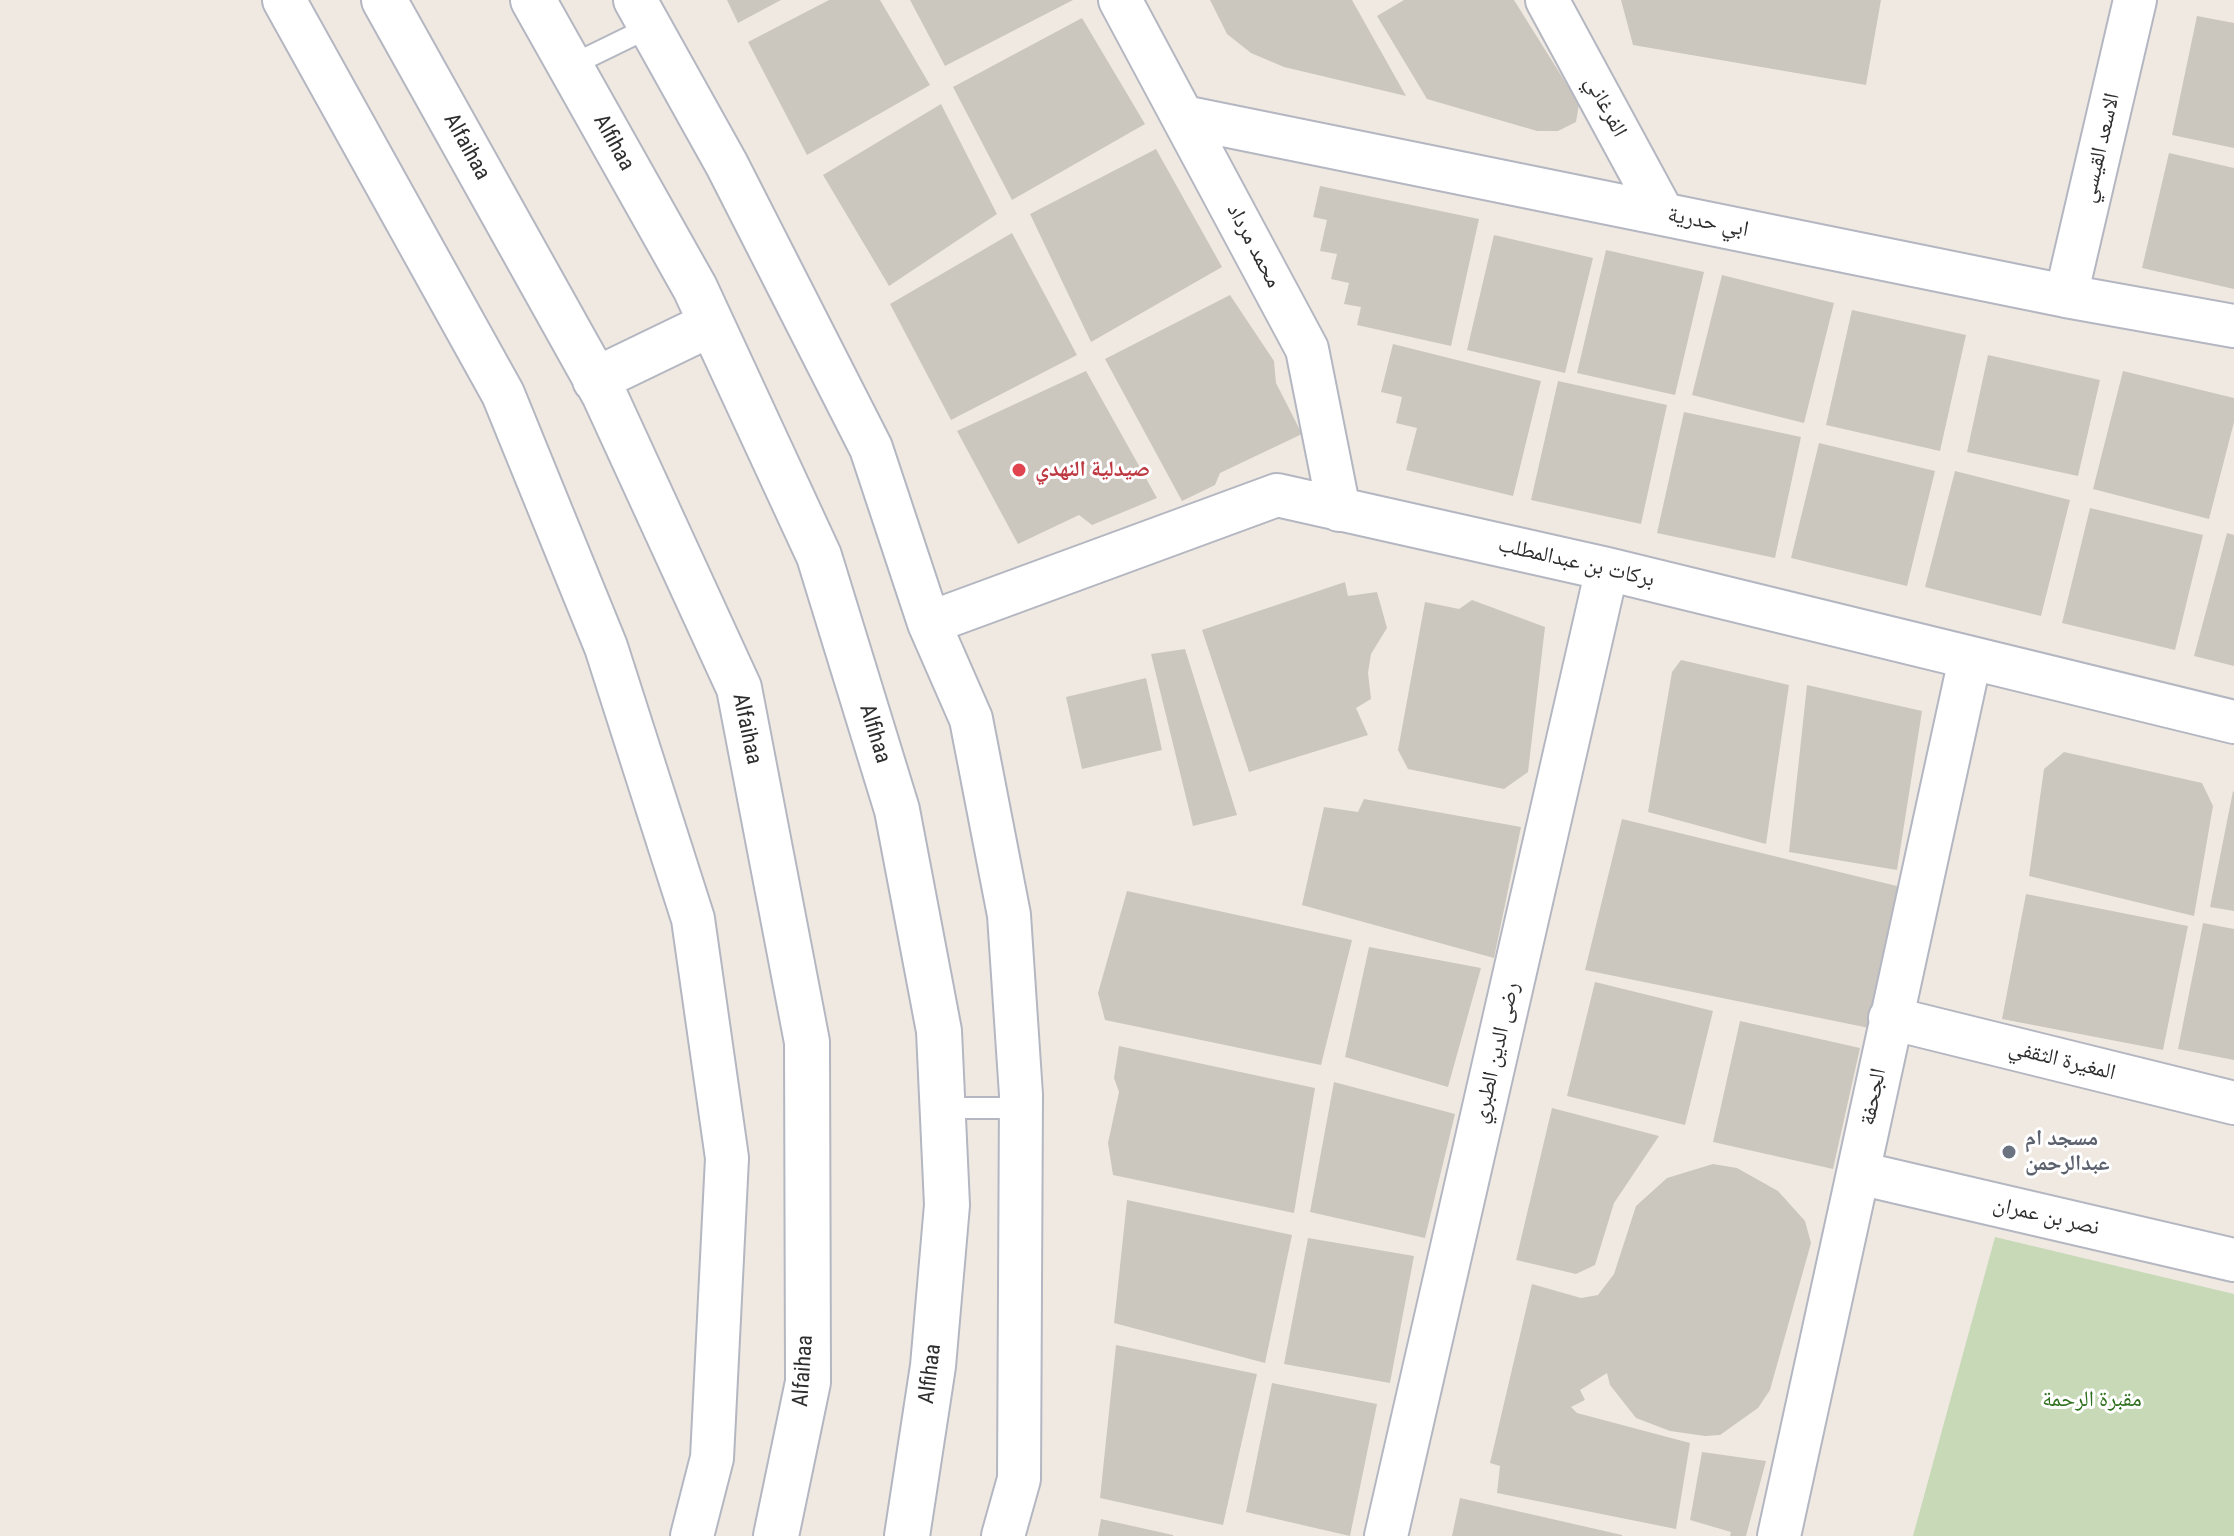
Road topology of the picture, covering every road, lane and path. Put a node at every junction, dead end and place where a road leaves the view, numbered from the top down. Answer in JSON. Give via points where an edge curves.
{"nodes":[{"id":1,"x":284,"y":0,"type":"edge"},
{"id":2,"x":384,"y":0,"type":"edge"},
{"id":3,"x":533,"y":0,"type":"edge"},
{"id":4,"x":1120,"y":0,"type":"edge"},
{"id":5,"x":1547,"y":0,"type":"edge"},
{"id":6,"x":2135,"y":0,"type":"edge"},
{"id":7,"x":643,"y":14,"type":"edge"},
{"id":8,"x":570,"y":66,"type":"junction"},
{"id":9,"x":1184,"y":117,"type":"junction"},
{"id":10,"x":1663,"y":214,"type":"junction"},
{"id":11,"x":2066,"y":296,"type":"junction"},
{"id":12,"x":711,"y":324,"type":"junction"},
{"id":13,"x":2234,"y":326,"type":"edge"},
{"id":14,"x":595,"y":380,"type":"junction"},
{"id":15,"x":1339,"y":510,"type":"junction"},
{"id":16,"x":1607,"y":569,"type":"junction"},
{"id":17,"x":929,"y":623,"type":"junction"},
{"id":18,"x":1970,"y":659,"type":"junction"},
{"id":19,"x":2234,"y":722,"type":"edge"},
{"id":20,"x":1890,"y":1018,"type":"junction"},
{"id":21,"x":2234,"y":1103,"type":"edge"},
{"id":22,"x":942,"y":1108,"type":"junction"},
{"id":23,"x":1021,"y":1108,"type":"junction"},
{"id":24,"x":1859,"y":1173,"type":"junction"},
{"id":25,"x":2234,"y":1260,"type":"edge"},
{"id":26,"x":692,"y":1536,"type":"edge"},
{"id":27,"x":776,"y":1536,"type":"edge"},
{"id":28,"x":907,"y":1536,"type":"edge"},
{"id":29,"x":1003,"y":1536,"type":"edge"},
{"id":30,"x":1386,"y":1536,"type":"edge"},
{"id":31,"x":1779,"y":1536,"type":"edge"}],
"edges":[{"from":1,"to":26,"type":"street","via":[[503,394],[606,647],[693,919],[727,1158],[712,1458]]},
{"from":2,"to":14,"type":"street","name":"Alfaihaa"},
{"from":3,"to":8,"type":"street","name":"Alfihaa"},
{"from":4,"to":9,"type":"street","name":"محمد مرداد"},
{"from":5,"to":10,"type":"street","name":"الفرغاني"},
{"from":6,"to":11,"type":"street","name":"الاسعد القيسي"},
{"from":7,"to":8,"type":"lane"},
{"from":7,"to":17,"type":"street","via":[[727,165],[871,448]]},
{"from":8,"to":12,"type":"street","name":"Alfihaa"},
{"from":9,"to":10,"type":"street","name":"ابي حدرية"},
{"from":9,"to":15,"type":"street","name":"محمد مرداد","via":[[1307,349]]},
{"from":10,"to":11,"type":"street","name":"ابي حدرية"},
{"from":11,"to":13,"type":"street","name":"ابي حدرية"},
{"from":12,"to":14,"type":"street"},
{"from":12,"to":22,"type":"street","name":"Alfihaa","via":[[819,556],[897,810],[939,1031]]},
{"from":14,"to":27,"type":"street","name":"Alfaihaa","via":[[739,688],[807,1042],[808,1382]]},
{"from":15,"to":16,"type":"street","name":"بركات بن عبدالمطلب"},
{"from":15,"to":17,"type":"street","name":"بركات بن عبدالمطلب","via":[[1277,495]]},
{"from":16,"to":18,"type":"street","name":"بركات بن عبدالمطلب"},
{"from":16,"to":30,"type":"street","name":"رضى الدين الطبري"},
{"from":17,"to":23,"type":"street","via":[[971,719],[1009,915]]},
{"from":18,"to":19,"type":"street","name":"بركات بن عبدالمطلب"},
{"from":18,"to":20,"type":"street","name":"الجحفة"},
{"from":20,"to":21,"type":"street","name":"المغيرة الثقفي"},
{"from":20,"to":24,"type":"street","name":"الجحفة"},
{"from":22,"to":23,"type":"lane"},
{"from":22,"to":28,"type":"street","name":"Alfihaa","via":[[947,1205],[933,1366]]},
{"from":23,"to":29,"type":"street","via":[[1019,1479]]},
{"from":24,"to":25,"type":"street","name":"نصر بن عمران"},
{"from":24,"to":31,"type":"street","name":"الجحفة"}]}
